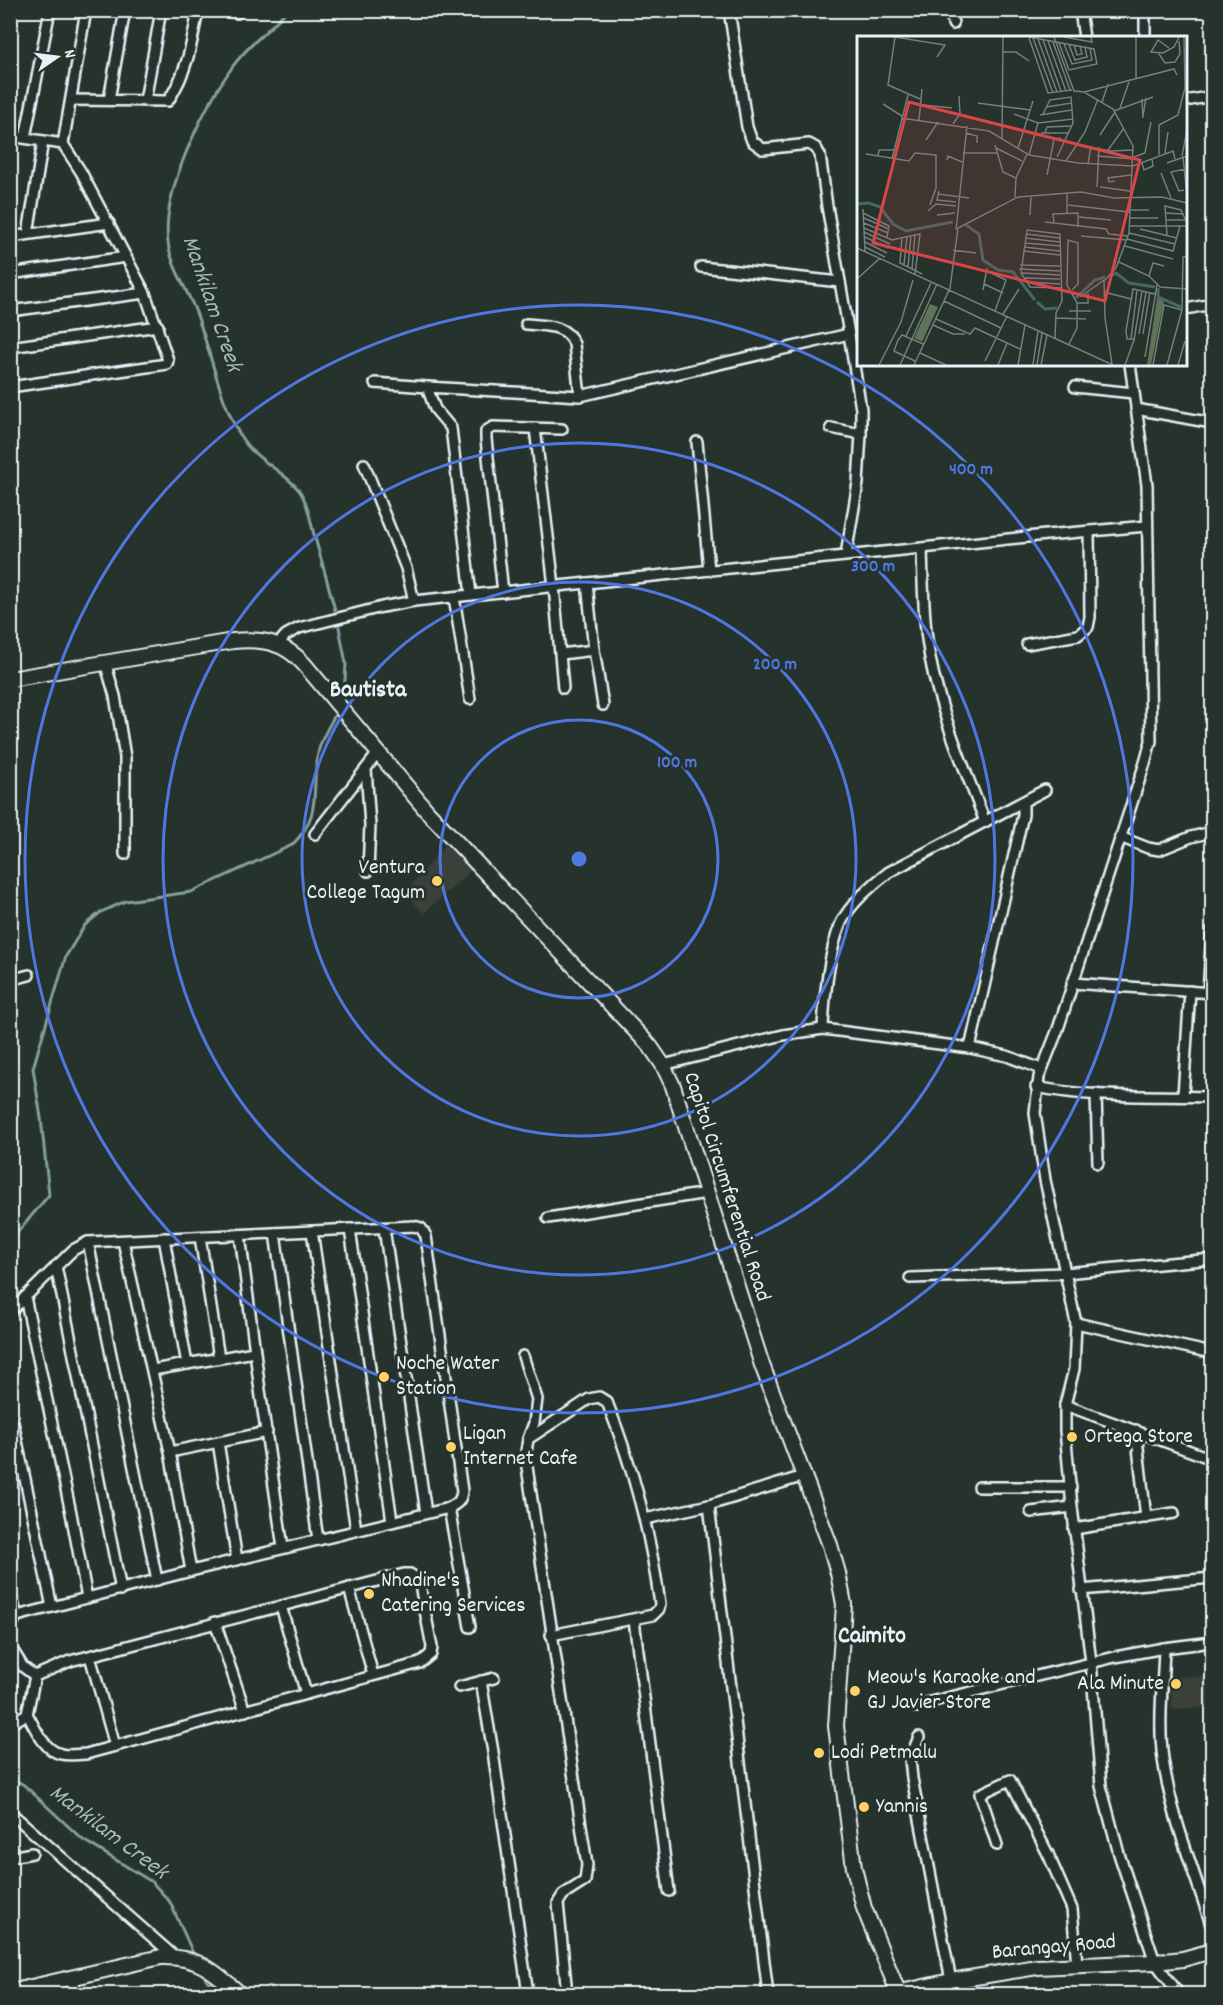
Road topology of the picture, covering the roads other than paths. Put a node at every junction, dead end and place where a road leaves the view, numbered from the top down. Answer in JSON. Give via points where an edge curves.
{"nodes":[{"id":1,"x":12,"y":10,"type":"edge"},
{"id":2,"x":50,"y":10,"type":"edge"},
{"id":3,"x":87,"y":10,"type":"edge"},
{"id":4,"x":125,"y":10,"type":"edge"},
{"id":5,"x":161,"y":10,"type":"edge"},
{"id":6,"x":198,"y":10,"type":"edge"},
{"id":7,"x":224,"y":10,"type":"edge"},
{"id":8,"x":729,"y":10,"type":"edge"},
{"id":9,"x":951,"y":10,"type":"edge"},
{"id":10,"x":1080,"y":10,"type":"edge"},
{"id":11,"x":1145,"y":10,"type":"edge"},
{"id":12,"x":237,"y":13,"type":"dead end"},
{"id":13,"x":10,"y":21,"type":"edge"},
{"id":14,"x":953,"y":24,"type":"dead end"},
{"id":15,"x":1084,"y":36,"type":"edge"},
{"id":16,"x":1145,"y":36,"type":"edge"},
{"id":17,"x":1212,"y":96,"type":"edge"},
{"id":18,"x":71,"y":100,"type":"junction"},
{"id":19,"x":109,"y":100,"type":"junction"},
{"id":20,"x":145,"y":101,"type":"junction"},
{"id":21,"x":1187,"y":101,"type":"edge"},
{"id":22,"x":10,"y":136,"type":"edge"},
{"id":23,"x":25,"y":138,"type":"junction"},
{"id":24,"x":43,"y":141,"type":"junction"},
{"id":25,"x":63,"y":144,"type":"junction"},
{"id":26,"x":109,"y":223,"type":"junction"},
{"id":27,"x":28,"y":234,"type":"junction"},
{"id":28,"x":10,"y":237,"type":"edge"},
{"id":29,"x":126,"y":257,"type":"junction"},
{"id":30,"x":701,"y":267,"type":"dead end"},
{"id":31,"x":10,"y":274,"type":"edge"},
{"id":32,"x":840,"y":282,"type":"junction"},
{"id":33,"x":145,"y":293,"type":"junction"},
{"id":34,"x":1212,"y":304,"type":"edge"},
{"id":35,"x":1187,"y":309,"type":"edge"},
{"id":36,"x":10,"y":311,"type":"edge"},
{"id":37,"x":526,"y":324,"type":"dead end"},
{"id":38,"x":158,"y":326,"type":"junction"},
{"id":39,"x":849,"y":334,"type":"junction"},
{"id":40,"x":10,"y":347,"type":"edge"},
{"id":41,"x":1130,"y":366,"type":"edge"},
{"id":42,"x":375,"y":383,"type":"dead end"},
{"id":43,"x":10,"y":387,"type":"edge"},
{"id":44,"x":427,"y":387,"type":"junction"},
{"id":45,"x":1075,"y":387,"type":"dead end"},
{"id":46,"x":1134,"y":393,"type":"junction"},
{"id":47,"x":580,"y":396,"type":"junction"},
{"id":48,"x":1136,"y":409,"type":"junction"},
{"id":49,"x":1212,"y":423,"type":"edge"},
{"id":50,"x":535,"y":428,"type":"junction"},
{"id":51,"x":831,"y":428,"type":"dead end"},
{"id":52,"x":562,"y":429,"type":"dead end"},
{"id":53,"x":861,"y":434,"type":"junction"},
{"id":54,"x":697,"y":442,"type":"dead end"},
{"id":55,"x":364,"y":464,"type":"dead end"},
{"id":56,"x":1147,"y":526,"type":"junction"},
{"id":57,"x":1089,"y":531,"type":"junction"},
{"id":58,"x":922,"y":548,"type":"junction"},
{"id":59,"x":846,"y":555,"type":"junction"},
{"id":60,"x":709,"y":570,"type":"junction"},
{"id":61,"x":587,"y":583,"type":"junction"},
{"id":62,"x":554,"y":586,"type":"junction"},
{"id":63,"x":503,"y":592,"type":"junction"},
{"id":64,"x":471,"y":595,"type":"junction"},
{"id":65,"x":454,"y":597,"type":"junction"},
{"id":66,"x":414,"y":601,"type":"junction"},
{"id":67,"x":278,"y":644,"type":"junction"},
{"id":68,"x":1027,"y":644,"type":"dead end"},
{"id":69,"x":594,"y":650,"type":"junction"},
{"id":70,"x":561,"y":654,"type":"junction"},
{"id":71,"x":105,"y":662,"type":"junction"},
{"id":72,"x":10,"y":679,"type":"edge"},
{"id":73,"x":563,"y":688,"type":"dead end"},
{"id":74,"x":470,"y":699,"type":"dead end"},
{"id":75,"x":603,"y":705,"type":"dead end"},
{"id":76,"x":378,"y":753,"type":"junction"},
{"id":77,"x":366,"y":769,"type":"junction"},
{"id":78,"x":1045,"y":790,"type":"dead end"},
{"id":79,"x":1023,"y":802,"type":"junction"},
{"id":80,"x":985,"y":822,"type":"junction"},
{"id":81,"x":1212,"y":832,"type":"edge"},
{"id":82,"x":315,"y":834,"type":"dead end"},
{"id":83,"x":1120,"y":837,"type":"junction"},
{"id":84,"x":125,"y":854,"type":"dead end"},
{"id":85,"x":368,"y":871,"type":"dead end"},
{"id":86,"x":1212,"y":930,"type":"edge"},
{"id":87,"x":28,"y":975,"type":"dead end"},
{"id":88,"x":10,"y":980,"type":"edge"},
{"id":89,"x":1072,"y":983,"type":"junction"},
{"id":90,"x":1190,"y":992,"type":"junction"},
{"id":91,"x":1210,"y":993,"type":"edge"},
{"id":92,"x":823,"y":1029,"type":"junction"},
{"id":93,"x":970,"y":1048,"type":"junction"},
{"id":94,"x":663,"y":1065,"type":"junction"},
{"id":95,"x":1041,"y":1069,"type":"junction"},
{"id":96,"x":1036,"y":1087,"type":"junction"},
{"id":97,"x":1096,"y":1094,"type":"junction"},
{"id":98,"x":1183,"y":1096,"type":"junction"},
{"id":99,"x":1212,"y":1097,"type":"edge"},
{"id":100,"x":1098,"y":1163,"type":"dead end"},
{"id":101,"x":707,"y":1193,"type":"junction"},
{"id":102,"x":548,"y":1218,"type":"dead end"},
{"id":103,"x":384,"y":1228,"type":"junction"},
{"id":104,"x":350,"y":1229,"type":"junction"},
{"id":105,"x":312,"y":1231,"type":"junction"},
{"id":106,"x":275,"y":1233,"type":"junction"},
{"id":107,"x":240,"y":1235,"type":"junction"},
{"id":108,"x":200,"y":1237,"type":"junction"},
{"id":109,"x":164,"y":1238,"type":"junction"},
{"id":110,"x":123,"y":1240,"type":"junction"},
{"id":111,"x":88,"y":1242,"type":"junction"},
{"id":112,"x":1212,"y":1259,"type":"edge"},
{"id":113,"x":56,"y":1266,"type":"junction"},
{"id":114,"x":1065,"y":1273,"type":"junction"},
{"id":115,"x":910,"y":1278,"type":"dead end"},
{"id":116,"x":25,"y":1297,"type":"junction"},
{"id":117,"x":10,"y":1312,"type":"edge"},
{"id":118,"x":1076,"y":1323,"type":"junction"},
{"id":119,"x":254,"y":1352,"type":"junction"},
{"id":120,"x":1212,"y":1353,"type":"edge"},
{"id":121,"x":523,"y":1356,"type":"dead end"},
{"id":122,"x":219,"y":1358,"type":"junction"},
{"id":123,"x":187,"y":1364,"type":"junction"},
{"id":124,"x":153,"y":1370,"type":"junction"},
{"id":125,"x":1065,"y":1405,"type":"junction"},
{"id":126,"x":10,"y":1408,"type":"edge"},
{"id":127,"x":1136,"y":1431,"type":"junction"},
{"id":128,"x":267,"y":1432,"type":"junction"},
{"id":129,"x":528,"y":1439,"type":"junction"},
{"id":130,"x":218,"y":1442,"type":"junction"},
{"id":131,"x":170,"y":1452,"type":"junction"},
{"id":132,"x":1212,"y":1459,"type":"edge"},
{"id":133,"x":804,"y":1476,"type":"junction"},
{"id":134,"x":979,"y":1487,"type":"dead end"},
{"id":135,"x":1071,"y":1487,"type":"junction"},
{"id":136,"x":709,"y":1505,"type":"junction"},
{"id":137,"x":1072,"y":1507,"type":"junction"},
{"id":138,"x":449,"y":1508,"type":"junction"},
{"id":139,"x":1031,"y":1512,"type":"dead end"},
{"id":140,"x":426,"y":1513,"type":"junction"},
{"id":141,"x":1174,"y":1513,"type":"dead end"},
{"id":142,"x":1146,"y":1518,"type":"junction"},
{"id":143,"x":645,"y":1519,"type":"junction"},
{"id":144,"x":392,"y":1521,"type":"junction"},
{"id":145,"x":1074,"y":1529,"type":"junction"},
{"id":146,"x":356,"y":1530,"type":"junction"},
{"id":147,"x":318,"y":1540,"type":"junction"},
{"id":148,"x":283,"y":1548,"type":"junction"},
{"id":149,"x":237,"y":1560,"type":"junction"},
{"id":150,"x":191,"y":1571,"type":"junction"},
{"id":151,"x":1212,"y":1578,"type":"edge"},
{"id":152,"x":157,"y":1580,"type":"junction"},
{"id":153,"x":349,"y":1588,"type":"junction"},
{"id":154,"x":121,"y":1590,"type":"junction"},
{"id":155,"x":1081,"y":1590,"type":"junction"},
{"id":156,"x":10,"y":1592,"type":"edge"},
{"id":157,"x":87,"y":1598,"type":"junction"},
{"id":158,"x":281,"y":1606,"type":"junction"},
{"id":159,"x":52,"y":1607,"type":"junction"},
{"id":160,"x":17,"y":1616,"type":"junction"},
{"id":161,"x":634,"y":1620,"type":"junction"},
{"id":162,"x":216,"y":1622,"type":"junction"},
{"id":163,"x":10,"y":1627,"type":"edge"},
{"id":164,"x":470,"y":1627,"type":"dead end"},
{"id":165,"x":551,"y":1635,"type":"junction"},
{"id":166,"x":1212,"y":1642,"type":"edge"},
{"id":167,"x":10,"y":1646,"type":"edge"},
{"id":168,"x":1164,"y":1648,"type":"junction"},
{"id":169,"x":90,"y":1656,"type":"junction"},
{"id":170,"x":1091,"y":1662,"type":"junction"},
{"id":171,"x":373,"y":1675,"type":"junction"},
{"id":172,"x":35,"y":1676,"type":"junction"},
{"id":173,"x":494,"y":1678,"type":"dead end"},
{"id":174,"x":481,"y":1681,"type":"junction"},
{"id":175,"x":459,"y":1687,"type":"dead end"},
{"id":176,"x":306,"y":1694,"type":"junction"},
{"id":177,"x":916,"y":1707,"type":"dead end"},
{"id":178,"x":245,"y":1712,"type":"junction"},
{"id":179,"x":27,"y":1714,"type":"junction"},
{"id":180,"x":10,"y":1724,"type":"edge"},
{"id":181,"x":919,"y":1737,"type":"dead end"},
{"id":182,"x":115,"y":1746,"type":"junction"},
{"id":183,"x":10,"y":1812,"type":"edge"},
{"id":184,"x":997,"y":1845,"type":"dead end"},
{"id":185,"x":32,"y":1853,"type":"dead end"},
{"id":186,"x":10,"y":1857,"type":"edge"},
{"id":187,"x":669,"y":1891,"type":"dead end"},
{"id":188,"x":1212,"y":1928,"type":"edge"},
{"id":189,"x":1212,"y":1951,"type":"edge"},
{"id":190,"x":175,"y":1957,"type":"junction"},
{"id":191,"x":1155,"y":1962,"type":"junction"},
{"id":192,"x":1077,"y":1964,"type":"junction"},
{"id":193,"x":74,"y":1977,"type":"junction"},
{"id":194,"x":951,"y":1982,"type":"junction"},
{"id":195,"x":10,"y":1992,"type":"edge"},
{"id":196,"x":896,"y":1994,"type":"edge"},
{"id":197,"x":74,"y":1995,"type":"edge"},
{"id":198,"x":240,"y":1995,"type":"edge"},
{"id":199,"x":528,"y":1995,"type":"edge"},
{"id":200,"x":567,"y":1995,"type":"edge"},
{"id":201,"x":768,"y":1995,"type":"edge"},
{"id":202,"x":1179,"y":1995,"type":"edge"}],
"edges":[{"from":1,"to":13,"type":"street"},
{"from":2,"to":23,"type":"street"},
{"from":3,"to":18,"type":"street"},
{"from":4,"to":19,"type":"street"},
{"from":5,"to":20,"type":"street"},
{"from":6,"to":20,"type":"street","via":[[189,56],[175,90],[166,102]]},
{"from":7,"to":12,"type":"street"},
{"from":8,"to":32,"type":"street","via":[[752,141],[763,149],[809,144],[820,155]]},
{"from":9,"to":14,"type":"street"},
{"from":10,"to":15,"type":"street"},
{"from":11,"to":16,"type":"street"},
{"from":17,"to":21,"type":"street"},
{"from":18,"to":19,"type":"street"},
{"from":18,"to":25,"type":"street"},
{"from":19,"to":20,"type":"street"},
{"from":22,"to":23,"type":"street"},
{"from":23,"to":24,"type":"street"},
{"from":24,"to":25,"type":"street"},
{"from":24,"to":27,"type":"street"},
{"from":25,"to":26,"type":"street"},
{"from":26,"to":27,"type":"street"},
{"from":26,"to":29,"type":"street"},
{"from":27,"to":28,"type":"street"},
{"from":29,"to":31,"type":"street"},
{"from":29,"to":33,"type":"street"},
{"from":30,"to":32,"type":"street"},
{"from":32,"to":39,"type":"street"},
{"from":33,"to":36,"type":"street"},
{"from":33,"to":38,"type":"street"},
{"from":34,"to":35,"type":"street"},
{"from":37,"to":47,"type":"street","via":[[560,328],[572,336]]},
{"from":38,"to":40,"type":"street"},
{"from":38,"to":43,"type":"street","via":[[168,357],[166,364]]},
{"from":39,"to":47,"type":"street"},
{"from":39,"to":53,"type":"street"},
{"from":41,"to":46,"type":"street"},
{"from":42,"to":44,"type":"street"},
{"from":44,"to":47,"type":"street"},
{"from":44,"to":64,"type":"street","via":[[435,409],[453,434]]},
{"from":45,"to":46,"type":"street"},
{"from":46,"to":48,"type":"street"},
{"from":48,"to":49,"type":"street"},
{"from":48,"to":56,"type":"street","via":[[1147,485]]},
{"from":50,"to":52,"type":"street"},
{"from":50,"to":62,"type":"street"},
{"from":50,"to":63,"type":"street","via":[[493,428],[485,434]]},
{"from":51,"to":53,"type":"street"},
{"from":53,"to":59,"type":"street","via":[[858,483]]},
{"from":54,"to":60,"type":"street"},
{"from":55,"to":66,"type":"street","via":[[406,568]]},
{"from":56,"to":57,"type":"street"},
{"from":56,"to":83,"type":"street","via":[[1152,718],[1145,763]]},
{"from":57,"to":58,"type":"street"},
{"from":57,"to":68,"type":"street","via":[[1088,627],[1078,635]]},
{"from":58,"to":59,"type":"street"},
{"from":58,"to":80,"type":"street","via":[[932,669]]},
{"from":59,"to":60,"type":"street"},
{"from":60,"to":61,"type":"street"},
{"from":61,"to":62,"type":"street"},
{"from":61,"to":69,"type":"street"},
{"from":62,"to":63,"type":"street"},
{"from":62,"to":70,"type":"street"},
{"from":63,"to":64,"type":"street"},
{"from":64,"to":65,"type":"street"},
{"from":65,"to":66,"type":"street"},
{"from":65,"to":74,"type":"street"},
{"from":66,"to":67,"type":"street","via":[[299,628]]},
{"from":67,"to":71,"type":"main road","name":"Capitol Circumferential Road","via":[[255,639],[233,641]]},
{"from":67,"to":76,"type":"main road","name":"Capitol Circumferential Road","via":[[298,657]]},
{"from":69,"to":70,"type":"street"},
{"from":69,"to":75,"type":"street"},
{"from":70,"to":73,"type":"street"},
{"from":71,"to":72,"type":"main road","name":"Capitol Circumferential Road"},
{"from":71,"to":84,"type":"street","via":[[116,696],[125,757]]},
{"from":76,"to":77,"type":"street"},
{"from":76,"to":94,"type":"main road","name":"Capitol Circumferential Road","via":[[470,857],[650,1046]]},
{"from":77,"to":82,"type":"street"},
{"from":77,"to":85,"type":"street"},
{"from":78,"to":79,"type":"street"},
{"from":79,"to":80,"type":"street"},
{"from":79,"to":93,"type":"street"},
{"from":80,"to":92,"type":"street","via":[[889,872],[847,912],[828,977]]},
{"from":81,"to":83,"type":"street","via":[[1160,850]]},
{"from":83,"to":89,"type":"street"},
{"from":86,"to":91,"type":"street"},
{"from":87,"to":88,"type":"street"},
{"from":89,"to":90,"type":"street"},
{"from":89,"to":95,"type":"street"},
{"from":90,"to":91,"type":"street"},
{"from":90,"to":98,"type":"street"},
{"from":92,"to":93,"type":"street"},
{"from":92,"to":94,"type":"street"},
{"from":93,"to":95,"type":"street"},
{"from":94,"to":101,"type":"main road","name":"Capitol Circumferential Road"},
{"from":95,"to":96,"type":"street"},
{"from":96,"to":97,"type":"street"},
{"from":96,"to":114,"type":"street","via":[[1036,1124]]},
{"from":97,"to":98,"type":"street"},
{"from":97,"to":100,"type":"street"},
{"from":98,"to":99,"type":"street"},
{"from":101,"to":102,"type":"street"},
{"from":101,"to":133,"type":"main road","name":"Capitol Circumferential Road","via":[[762,1365]]},
{"from":103,"to":104,"type":"street"},
{"from":103,"to":138,"type":"street","via":[[418,1227],[426,1236],[462,1491],[458,1503]]},
{"from":103,"to":140,"type":"street"},
{"from":104,"to":105,"type":"street"},
{"from":104,"to":144,"type":"street"},
{"from":105,"to":106,"type":"street"},
{"from":105,"to":146,"type":"street"},
{"from":106,"to":107,"type":"street"},
{"from":106,"to":147,"type":"street"},
{"from":107,"to":108,"type":"street"},
{"from":107,"to":119,"type":"street"},
{"from":108,"to":109,"type":"street"},
{"from":108,"to":122,"type":"street"},
{"from":109,"to":110,"type":"street"},
{"from":109,"to":123,"type":"street"},
{"from":110,"to":111,"type":"street"},
{"from":110,"to":124,"type":"street"},
{"from":111,"to":113,"type":"street"},
{"from":111,"to":152,"type":"street"},
{"from":112,"to":114,"type":"street"},
{"from":113,"to":116,"type":"street"},
{"from":113,"to":154,"type":"street"},
{"from":114,"to":115,"type":"street"},
{"from":114,"to":118,"type":"street"},
{"from":116,"to":117,"type":"street"},
{"from":116,"to":157,"type":"street"},
{"from":118,"to":120,"type":"street"},
{"from":118,"to":125,"type":"street","via":[[1074,1368]]},
{"from":119,"to":122,"type":"street"},
{"from":119,"to":128,"type":"street"},
{"from":121,"to":129,"type":"street","via":[[537,1399]]},
{"from":122,"to":123,"type":"street"},
{"from":123,"to":124,"type":"street"},
{"from":124,"to":131,"type":"street"},
{"from":125,"to":127,"type":"street"},
{"from":125,"to":135,"type":"street"},
{"from":126,"to":159,"type":"street"},
{"from":127,"to":132,"type":"street"},
{"from":127,"to":142,"type":"street"},
{"from":128,"to":130,"type":"street"},
{"from":128,"to":148,"type":"street"},
{"from":129,"to":143,"type":"street","via":[[589,1399],[604,1399],[634,1475]]},
{"from":129,"to":165,"type":"street","via":[[527,1467]]},
{"from":130,"to":131,"type":"street"},
{"from":130,"to":149,"type":"street"},
{"from":131,"to":150,"type":"street"},
{"from":133,"to":136,"type":"street"},
{"from":133,"to":196,"type":"main road","name":"Capitol Circumferential Road","via":[[832,1554],[844,1604],[836,1726],[854,1868],[864,1908]]},
{"from":134,"to":135,"type":"street"},
{"from":135,"to":137,"type":"street"},
{"from":136,"to":143,"type":"street"},
{"from":136,"to":201,"type":"street"},
{"from":137,"to":139,"type":"street"},
{"from":137,"to":145,"type":"street"},
{"from":138,"to":140,"type":"street"},
{"from":138,"to":164,"type":"street"},
{"from":140,"to":144,"type":"street"},
{"from":141,"to":142,"type":"street"},
{"from":142,"to":145,"type":"street"},
{"from":143,"to":161,"type":"street","via":[[659,1609]]},
{"from":144,"to":146,"type":"street"},
{"from":145,"to":155,"type":"street"},
{"from":146,"to":147,"type":"street"},
{"from":147,"to":148,"type":"street"},
{"from":148,"to":149,"type":"street"},
{"from":149,"to":150,"type":"street"},
{"from":150,"to":152,"type":"street"},
{"from":151,"to":155,"type":"street"},
{"from":152,"to":154,"type":"street"},
{"from":153,"to":158,"type":"street"},
{"from":153,"to":171,"type":"street"},
{"from":153,"to":171,"type":"street","via":[[404,1574],[415,1576],[420,1586],[431,1654],[420,1663]]},
{"from":154,"to":157,"type":"street"},
{"from":155,"to":170,"type":"street"},
{"from":156,"to":160,"type":"street"},
{"from":157,"to":159,"type":"street"},
{"from":158,"to":162,"type":"street"},
{"from":158,"to":176,"type":"street"},
{"from":159,"to":160,"type":"street"},
{"from":160,"to":163,"type":"street"},
{"from":161,"to":165,"type":"street"},
{"from":161,"to":187,"type":"street"},
{"from":162,"to":169,"type":"street"},
{"from":162,"to":178,"type":"street"},
{"from":165,"to":200,"type":"street","via":[[587,1865],[585,1881],[562,1895],[558,1903]]},
{"from":166,"to":168,"type":"street"},
{"from":167,"to":172,"type":"street","via":[[23,1668]]},
{"from":168,"to":170,"type":"street"},
{"from":168,"to":188,"type":"street","via":[[1163,1758],[1180,1829]]},
{"from":169,"to":172,"type":"street"},
{"from":169,"to":182,"type":"street"},
{"from":170,"to":177,"type":"street"},
{"from":170,"to":191,"type":"street","via":[[1101,1786]]},
{"from":171,"to":176,"type":"street"},
{"from":172,"to":179,"type":"street"},
{"from":173,"to":174,"type":"street"},
{"from":174,"to":175,"type":"street"},
{"from":174,"to":199,"type":"street"},
{"from":176,"to":178,"type":"street"},
{"from":178,"to":182,"type":"street"},
{"from":179,"to":180,"type":"street"},
{"from":179,"to":182,"type":"street","via":[[46,1744],[60,1754],[86,1754]]},
{"from":181,"to":194,"type":"street","via":[[910,1759],[912,1778]]},
{"from":183,"to":190,"type":"street"},
{"from":184,"to":192,"type":"street","via":[[980,1794],[1010,1780],[1072,1909]]},
{"from":185,"to":186,"type":"street"},
{"from":189,"to":191,"type":"main road","name":"Barangay Road"},
{"from":190,"to":193,"type":"main road"},
{"from":190,"to":198,"type":"main road","via":[[206,1966]]},
{"from":191,"to":192,"type":"main road","name":"Barangay Road"},
{"from":191,"to":202,"type":"street"},
{"from":192,"to":194,"type":"main road","name":"Barangay Road"},
{"from":193,"to":195,"type":"main road"},
{"from":193,"to":197,"type":"street"},
{"from":194,"to":196,"type":"main road","name":"Barangay Road"}]}
